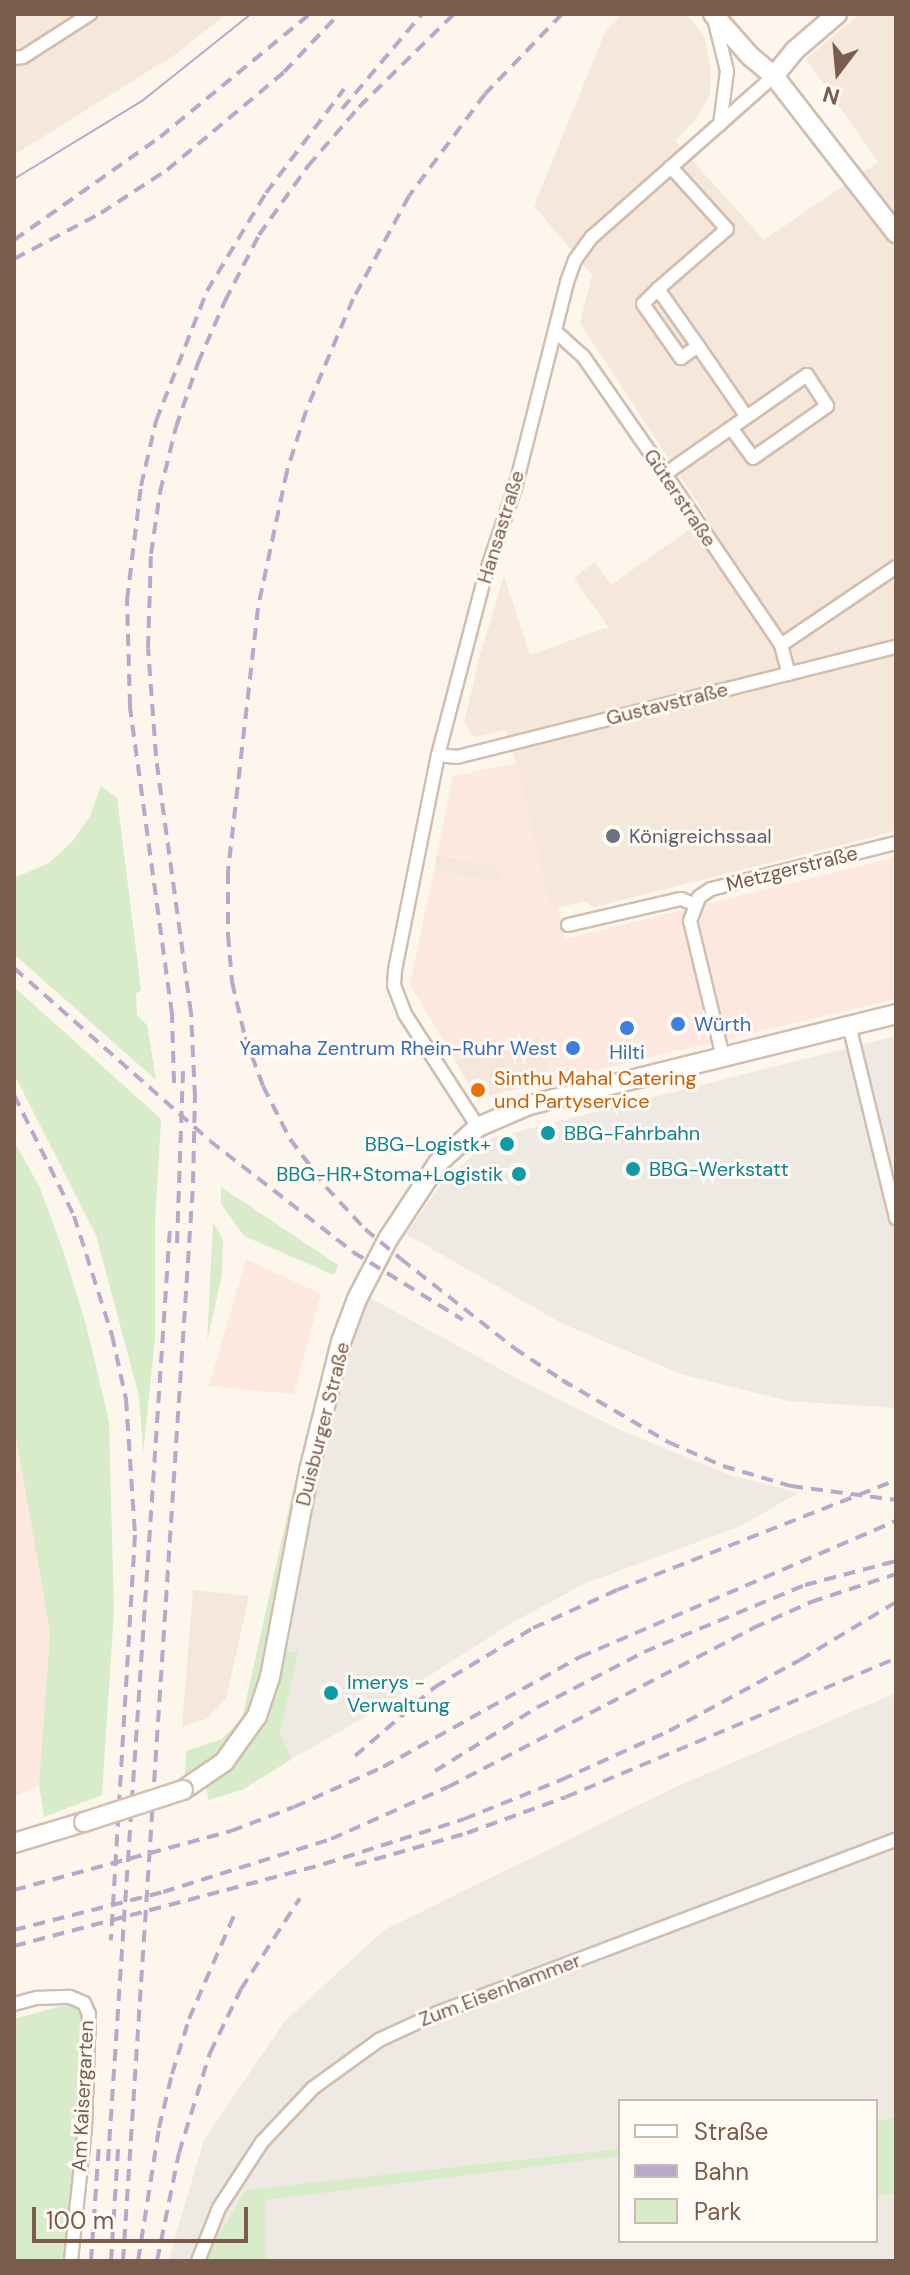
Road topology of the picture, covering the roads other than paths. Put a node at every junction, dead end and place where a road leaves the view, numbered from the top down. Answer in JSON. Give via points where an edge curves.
{"nodes":[{"id":1,"x":90,"y":14,"type":"edge"},
{"id":2,"x":713,"y":14,"type":"edge"},
{"id":3,"x":837,"y":14,"type":"edge"},
{"id":4,"x":14,"y":58,"type":"edge"},
{"id":5,"x":774,"y":76,"type":"junction"},
{"id":6,"x":720,"y":126,"type":"junction"},
{"id":7,"x":671,"y":167,"type":"junction"},
{"id":8,"x":896,"y":233,"type":"edge"},
{"id":9,"x":658,"y":289,"type":"junction"},
{"id":10,"x":556,"y":332,"type":"junction"},
{"id":11,"x":698,"y":346,"type":"junction"},
{"id":12,"x":747,"y":417,"type":"junction"},
{"id":13,"x":732,"y":429,"type":"junction"},
{"id":14,"x":665,"y":474,"type":"junction"},
{"id":15,"x":896,"y":567,"type":"edge"},
{"id":16,"x":781,"y":645,"type":"junction"},
{"id":17,"x":896,"y":647,"type":"edge"},
{"id":18,"x":789,"y":674,"type":"junction"},
{"id":19,"x":438,"y":755,"type":"junction"},
{"id":20,"x":896,"y":843,"type":"edge"},
{"id":21,"x":694,"y":904,"type":"junction"},
{"id":22,"x":568,"y":925,"type":"dead end"},
{"id":23,"x":896,"y":1014,"type":"edge"},
{"id":24,"x":849,"y":1025,"type":"junction"},
{"id":25,"x":723,"y":1057,"type":"junction"},
{"id":26,"x":478,"y":1127,"type":"junction"},
{"id":27,"x":896,"y":1218,"type":"edge"},
{"id":28,"x":896,"y":1840,"type":"edge"},
{"id":29,"x":14,"y":1843,"type":"edge"},
{"id":30,"x":14,"y":2004,"type":"edge"},
{"id":31,"x":71,"y":2261,"type":"edge"},
{"id":32,"x":198,"y":2261,"type":"edge"}],
"edges":[{"from":1,"to":4,"type":"street"},
{"from":2,"to":5,"type":"main road"},
{"from":2,"to":6,"type":"street","via":[[727,71]]},
{"from":3,"to":5,"type":"main road","name":"Hansastraße"},
{"from":5,"to":6,"type":"street","name":"Hansastraße"},
{"from":5,"to":8,"type":"main road"},
{"from":6,"to":7,"type":"street","name":"Hansastraße"},
{"from":7,"to":9,"type":"street","via":[[727,229]]},
{"from":7,"to":10,"type":"street","name":"Hansastraße","via":[[585,245],[567,282]]},
{"from":9,"to":11,"type":"street"},
{"from":9,"to":11,"type":"street","via":[[643,304],[673,347],[681,358]]},
{"from":10,"to":14,"type":"street","name":"Güterstraße","via":[[583,356]]},
{"from":10,"to":19,"type":"street","name":"Hansastraße"},
{"from":11,"to":12,"type":"street"},
{"from":12,"to":13,"type":"street"},
{"from":12,"to":13,"type":"street","via":[[807,375],[827,406],[753,458]]},
{"from":13,"to":14,"type":"street"},
{"from":14,"to":16,"type":"street","name":"Güterstraße"},
{"from":15,"to":16,"type":"street"},
{"from":16,"to":18,"type":"street","name":"Güterstraße"},
{"from":17,"to":18,"type":"street","name":"Gustavstraße"},
{"from":18,"to":19,"type":"street","name":"Gustavstraße","via":[[457,757]]},
{"from":19,"to":26,"type":"street","name":"Hansastraße","via":[[394,985],[405,1014]]},
{"from":20,"to":21,"type":"street","name":"Metzgerstraße","via":[[711,889]]},
{"from":21,"to":22,"type":"street","name":"Metzgerstraße","via":[[681,899]]},
{"from":21,"to":25,"type":"street","via":[[691,928]]},
{"from":23,"to":24,"type":"main road","name":"Duisburger Straße"},
{"from":24,"to":25,"type":"main road","name":"Duisburger Straße"},
{"from":24,"to":27,"type":"street"},
{"from":25,"to":26,"type":"main road","name":"Duisburger Straße","via":[[551,1098]]},
{"from":26,"to":29,"type":"main road","name":"Duisburger Straße","bridge":true,"via":[[420,1187],[357,1299],[319,1423],[262,1703],[251,1729],[232,1753],[183,1790]]},
{"from":28,"to":32,"type":"street","name":"Zum Eisenhammer","via":[[440,2012],[379,2040],[313,2088],[262,2142],[219,2208]]},
{"from":30,"to":31,"type":"street","name":"Am Kaisergarten","via":[[70,1997],[84,2003],[89,2014],[85,2127]]}]}
